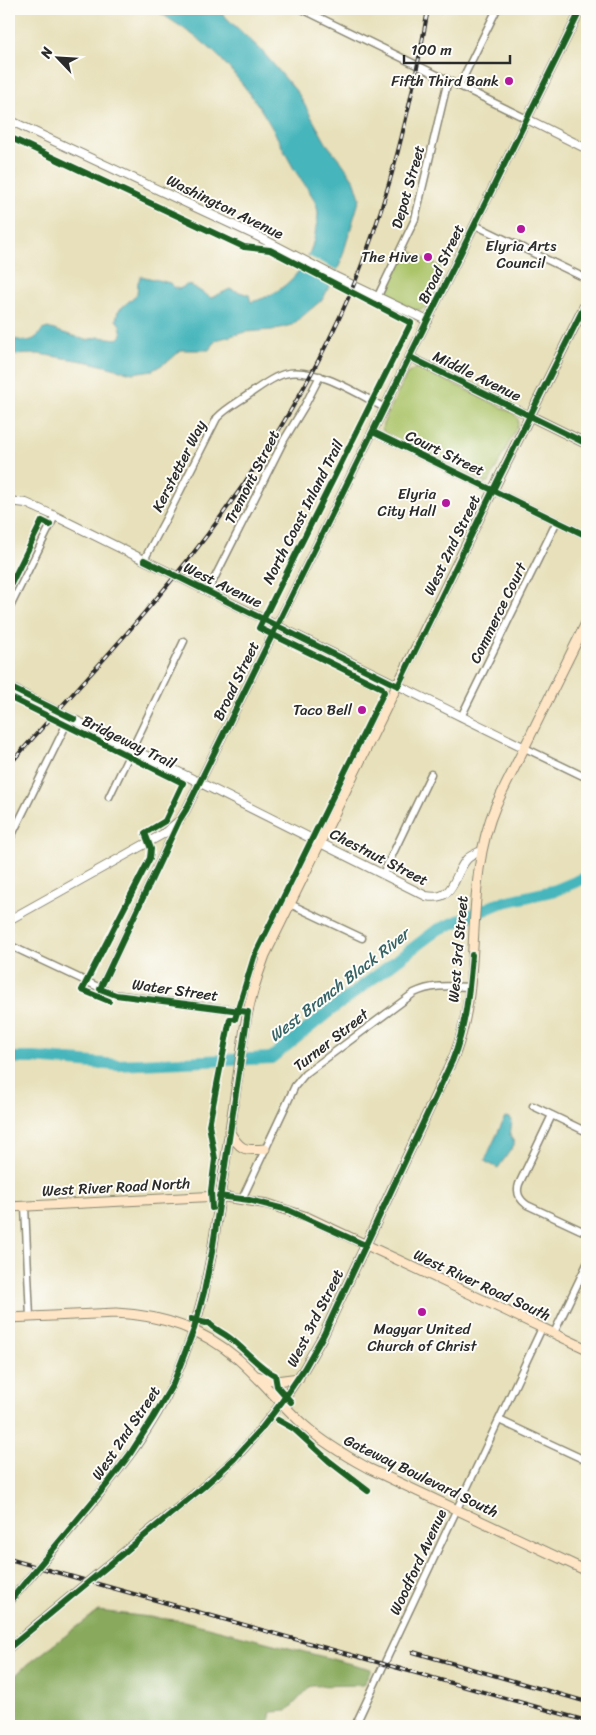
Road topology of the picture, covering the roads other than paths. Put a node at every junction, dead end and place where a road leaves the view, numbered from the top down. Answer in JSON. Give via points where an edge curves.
{"nodes":[{"id":1,"x":302,"y":9,"type":"edge"},
{"id":2,"x":497,"y":9,"type":"edge"},
{"id":3,"x":581,"y":9,"type":"edge"},
{"id":4,"x":448,"y":80,"type":"junction"},
{"id":5,"x":459,"y":86,"type":"junction"},
{"id":6,"x":527,"y":119,"type":"junction"},
{"id":7,"x":9,"y":120,"type":"edge"},
{"id":8,"x":587,"y":149,"type":"edge"},
{"id":9,"x":475,"y":225,"type":"junction"},
{"id":10,"x":587,"y":279,"type":"edge"},
{"id":11,"x":378,"y":296,"type":"junction"},
{"id":12,"x":587,"y":301,"type":"edge"},
{"id":13,"x":428,"y":321,"type":"junction"},
{"id":14,"x":410,"y":357,"type":"junction"},
{"id":15,"x":320,"y":376,"type":"junction"},
{"id":16,"x":385,"y":408,"type":"junction"},
{"id":17,"x":530,"y":416,"type":"junction"},
{"id":18,"x":373,"y":432,"type":"junction"},
{"id":19,"x":587,"y":444,"type":"edge"},
{"id":20,"x":493,"y":490,"type":"junction"},
{"id":21,"x":10,"y":501,"type":"edge"},
{"id":22,"x":55,"y":516,"type":"junction"},
{"id":23,"x":557,"y":521,"type":"junction"},
{"id":24,"x":587,"y":536,"type":"edge"},
{"id":25,"x":144,"y":560,"type":"junction"},
{"id":26,"x":208,"y":592,"type":"junction"},
{"id":27,"x":9,"y":609,"type":"edge"},
{"id":28,"x":587,"y":621,"type":"edge"},
{"id":29,"x":277,"y":626,"type":"junction"},
{"id":30,"x":184,"y":642,"type":"dead end"},
{"id":31,"x":398,"y":686,"type":"junction"},
{"id":32,"x":9,"y":687,"type":"edge"},
{"id":33,"x":70,"y":717,"type":"junction"},
{"id":34,"x":462,"y":717,"type":"junction"},
{"id":35,"x":132,"y":748,"type":"junction"},
{"id":36,"x":525,"y":748,"type":"junction"},
{"id":37,"x":431,"y":774,"type":"dead end"},
{"id":38,"x":587,"y":778,"type":"edge"},
{"id":39,"x":200,"y":782,"type":"junction"},
{"id":40,"x":109,"y":797,"type":"dead end"},
{"id":41,"x":179,"y":821,"type":"junction"},
{"id":42,"x":9,"y":841,"type":"edge"},
{"id":43,"x":320,"y":842,"type":"junction"},
{"id":44,"x":481,"y":851,"type":"junction"},
{"id":45,"x":383,"y":874,"type":"junction"},
{"id":46,"x":290,"y":904,"type":"junction"},
{"id":47,"x":9,"y":920,"type":"edge"},
{"id":48,"x":362,"y":938,"type":"dead end"},
{"id":49,"x":9,"y":945,"type":"edge"},
{"id":50,"x":470,"y":987,"type":"junction"},
{"id":51,"x":100,"y":989,"type":"junction"},
{"id":52,"x":248,"y":1012,"type":"junction"},
{"id":53,"x":533,"y":1106,"type":"dead end"},
{"id":54,"x":552,"y":1115,"type":"junction"},
{"id":55,"x":229,"y":1131,"type":"junction"},
{"id":56,"x":587,"y":1132,"type":"edge"},
{"id":57,"x":265,"y":1149,"type":"junction"},
{"id":58,"x":219,"y":1196,"type":"junction"},
{"id":59,"x":242,"y":1199,"type":"junction"},
{"id":60,"x":25,"y":1206,"type":"junction"},
{"id":61,"x":9,"y":1207,"type":"edge"},
{"id":62,"x":587,"y":1233,"type":"edge"},
{"id":63,"x":366,"y":1245,"type":"junction"},
{"id":64,"x":587,"y":1264,"type":"edge"},
{"id":65,"x":30,"y":1317,"type":"junction"},
{"id":66,"x":9,"y":1318,"type":"edge"},
{"id":67,"x":542,"y":1328,"type":"junction"},
{"id":68,"x":194,"y":1330,"type":"junction"},
{"id":69,"x":554,"y":1334,"type":"junction"},
{"id":70,"x":587,"y":1349,"type":"edge"},
{"id":71,"x":254,"y":1375,"type":"junction"},
{"id":72,"x":299,"y":1378,"type":"junction"},
{"id":73,"x":281,"y":1403,"type":"junction"},
{"id":74,"x":499,"y":1420,"type":"junction"},
{"id":75,"x":587,"y":1461,"type":"edge"},
{"id":76,"x":456,"y":1510,"type":"junction"},
{"id":77,"x":587,"y":1571,"type":"edge"},
{"id":78,"x":9,"y":1602,"type":"edge"},
{"id":79,"x":9,"y":1648,"type":"edge"},
{"id":80,"x":355,"y":1726,"type":"edge"}],
"edges":[{"from":1,"to":4,"type":"street"},
{"from":2,"to":5,"type":"street"},
{"from":3,"to":6,"type":"street","name":"Broad Street"},
{"from":4,"to":5,"type":"street"},
{"from":4,"to":11,"type":"street","name":"Depot Street","via":[[415,219]]},
{"from":5,"to":6,"type":"street"},
{"from":6,"to":8,"type":"street"},
{"from":6,"to":9,"type":"street","name":"Broad Street"},
{"from":7,"to":11,"type":"street","name":"Washington Avenue"},
{"from":9,"to":10,"type":"street"},
{"from":9,"to":13,"type":"street","name":"Broad Street"},
{"from":11,"to":13,"type":"street","name":"Washington Avenue"},
{"from":12,"to":17,"type":"main road","name":"West 2nd Street"},
{"from":13,"to":14,"type":"street","name":"Broad Street"},
{"from":14,"to":16,"type":"street","name":"Broad Street"},
{"from":14,"to":17,"type":"street","name":"Middle Avenue"},
{"from":15,"to":16,"type":"street","name":"Kerstetter Way"},
{"from":15,"to":25,"type":"street","name":"Kerstetter Way","via":[[282,375],[220,415]]},
{"from":15,"to":26,"type":"street","name":"Tremont Street"},
{"from":16,"to":18,"type":"street","name":"Broad Street"},
{"from":17,"to":19,"type":"main road","name":"Middle Avenue"},
{"from":17,"to":20,"type":"main road","name":"West 2nd Street"},
{"from":18,"to":20,"type":"street","name":"Court Street"},
{"from":18,"to":29,"type":"street","name":"Broad Street"},
{"from":20,"to":23,"type":"street","name":"Court Street"},
{"from":20,"to":31,"type":"main road","name":"West 2nd Street"},
{"from":21,"to":22,"type":"street","name":"West Avenue","via":[[26,503]]},
{"from":22,"to":25,"type":"street","name":"West Avenue"},
{"from":22,"to":27,"type":"street"},
{"from":23,"to":24,"type":"street","name":"Court Street"},
{"from":23,"to":34,"type":"street","name":"Commerce Court"},
{"from":25,"to":26,"type":"street","name":"West Avenue"},
{"from":26,"to":29,"type":"street","name":"West Avenue"},
{"from":28,"to":36,"type":"main road","name":"West 3rd Street"},
{"from":29,"to":31,"type":"street","name":"West Avenue"},
{"from":29,"to":39,"type":"street","name":"Broad Street"},
{"from":30,"to":35,"type":"street"},
{"from":31,"to":34,"type":"street","name":"West Avenue"},
{"from":31,"to":43,"type":"main road","name":"West 2nd Street"},
{"from":32,"to":33,"type":"street","name":"Chestnut Street"},
{"from":33,"to":35,"type":"street","name":"Chestnut Street"},
{"from":33,"to":42,"type":"street"},
{"from":34,"to":36,"type":"street","name":"West Avenue"},
{"from":35,"to":39,"type":"street","name":"Chestnut Street"},
{"from":35,"to":40,"type":"street"},
{"from":36,"to":38,"type":"street","name":"West Avenue"},
{"from":36,"to":44,"type":"main road","name":"West 3rd Street","via":[[496,805]]},
{"from":37,"to":45,"type":"street"},
{"from":39,"to":41,"type":"street","name":"Broad Street"},
{"from":39,"to":43,"type":"street","name":"Chestnut Street"},
{"from":41,"to":47,"type":"street","via":[[163,834]]},
{"from":41,"to":51,"type":"street","name":"Broad Street"},
{"from":43,"to":45,"type":"street","name":"Chestnut Street"},
{"from":43,"to":46,"type":"main road","name":"West 2nd Street"},
{"from":44,"to":45,"type":"street","name":"Chestnut Street","via":[[467,859],[452,888],[438,896],[426,896]]},
{"from":44,"to":50,"type":"main road","name":"West 3rd Street"},
{"from":46,"to":48,"type":"street"},
{"from":46,"to":52,"type":"main road","name":"West 2nd Street","via":[[260,970]]},
{"from":49,"to":51,"type":"street","name":"Water Street"},
{"from":50,"to":57,"type":"street","name":"Turner Street","via":[[436,986],[414,993],[305,1074],[295,1086]]},
{"from":50,"to":63,"type":"main road","name":"West 3rd Street","via":[[455,1054]]},
{"from":51,"to":52,"type":"street","name":"Water Street","via":[[116,995]]},
{"from":52,"to":55,"type":"main road","name":"West 2nd Street"},
{"from":53,"to":54,"type":"street"},
{"from":54,"to":56,"type":"street"},
{"from":54,"to":62,"type":"street","via":[[519,1184],[518,1193],[527,1204]]},
{"from":55,"to":57,"type":"main road","via":[[242,1148]]},
{"from":55,"to":58,"type":"main road","name":"West 2nd Street"},
{"from":57,"to":59,"type":"street","name":"Turner Street"},
{"from":58,"to":59,"type":"main road","name":"West River Road North"},
{"from":58,"to":60,"type":"main road","name":"West River Road North"},
{"from":58,"to":68,"type":"main road","name":"West 2nd Street","via":[[212,1252]]},
{"from":59,"to":63,"type":"main road","name":"West River Road North","via":[[288,1210]]},
{"from":60,"to":61,"type":"main road","name":"West River Road North"},
{"from":60,"to":65,"type":"street"},
{"from":63,"to":67,"type":"main road","name":"West River Road South"},
{"from":63,"to":72,"type":"main road","name":"West 3rd Street","via":[[324,1334]]},
{"from":64,"to":69,"type":"street"},
{"from":65,"to":66,"type":"main road","name":"Gateway Boulevard South"},
{"from":65,"to":68,"type":"main road","name":"Gateway Boulevard South","via":[[132,1314]]},
{"from":67,"to":69,"type":"main road","name":"West River Road South"},
{"from":67,"to":74,"type":"street","name":"Woodford Avenue"},
{"from":68,"to":71,"type":"main road","name":"Gateway Boulevard South","via":[[226,1349]]},
{"from":68,"to":78,"type":"street","name":"West 2nd Street","bridge":true,"via":[[173,1384],[130,1454]]},
{"from":69,"to":70,"type":"main road","name":"West River Road South"},
{"from":71,"to":72,"type":"main road","via":[[276,1381]]},
{"from":71,"to":73,"type":"main road","name":"Gateway Boulevard South"},
{"from":72,"to":73,"type":"main road","name":"West 3rd Street"},
{"from":73,"to":76,"type":"main road","name":"Gateway Boulevard South","via":[[306,1427],[346,1456]]},
{"from":73,"to":79,"type":"street","name":"West 3rd Street","bridge":true,"via":[[234,1459],[202,1488]]},
{"from":74,"to":75,"type":"street"},
{"from":74,"to":76,"type":"street","name":"Woodford Avenue"},
{"from":76,"to":77,"type":"main road","name":"Gateway Boulevard South"},
{"from":76,"to":80,"type":"street","name":"Woodford Avenue"}]}
